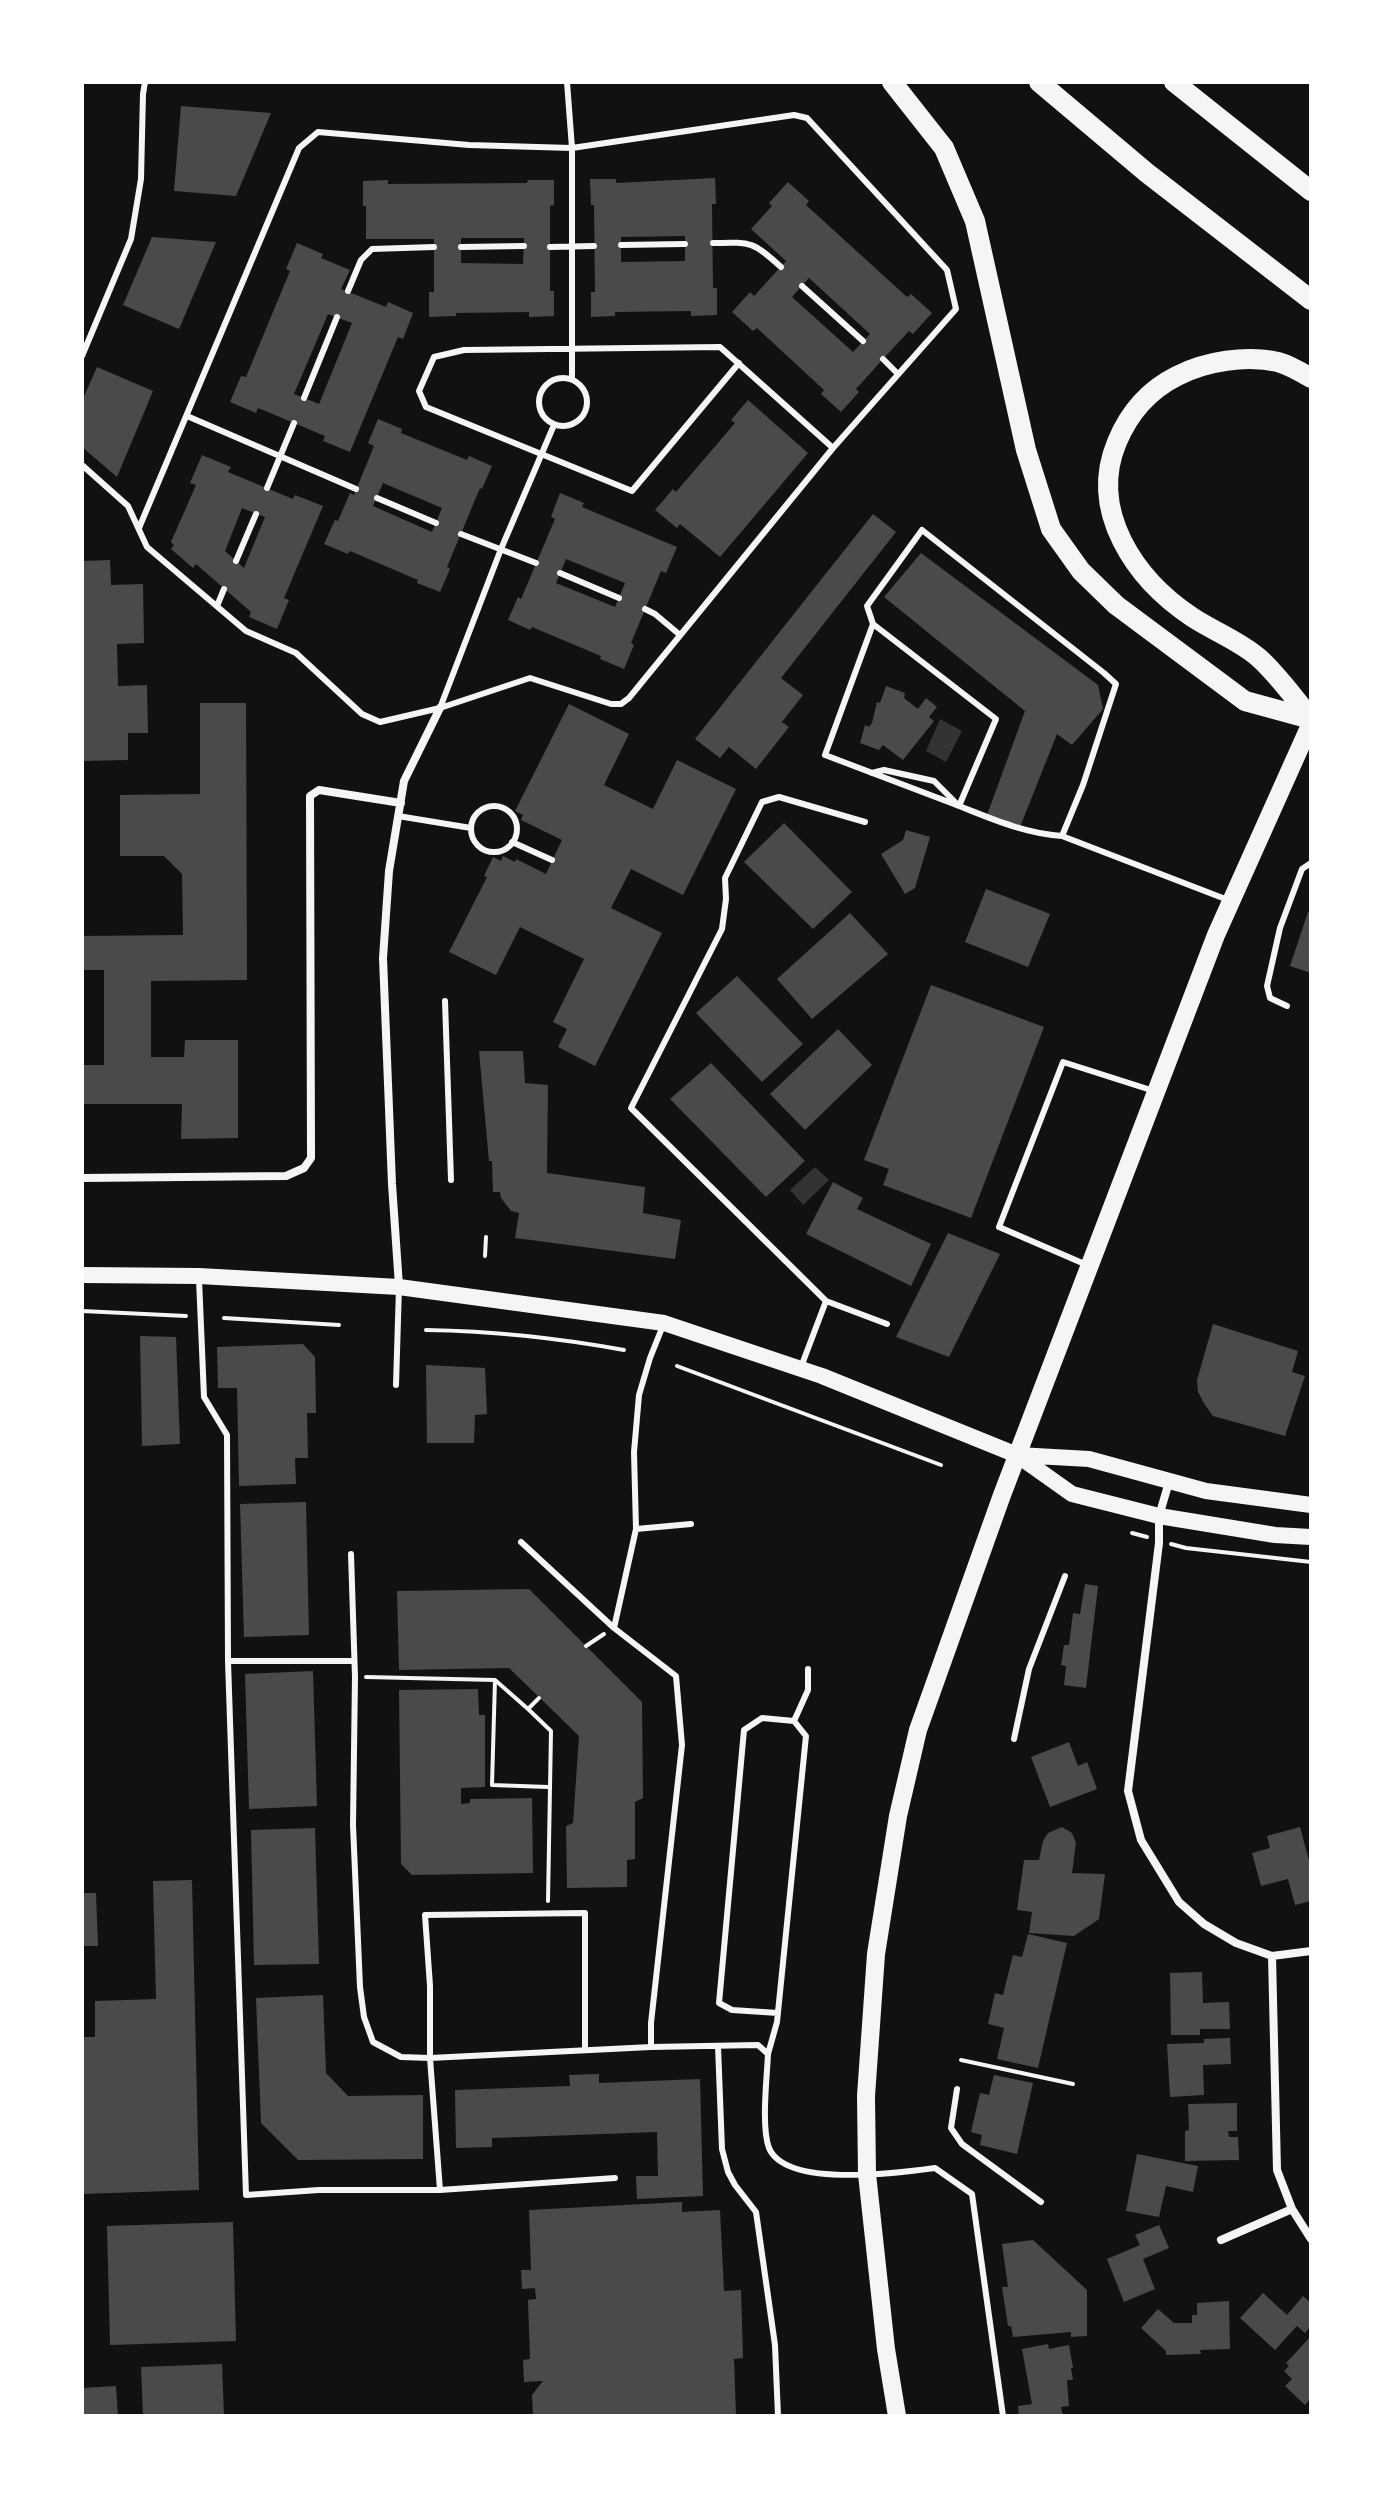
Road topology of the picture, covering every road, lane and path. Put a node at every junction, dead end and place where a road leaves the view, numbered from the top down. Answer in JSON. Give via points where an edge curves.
{"nodes":[{"id":1,"x":145,"y":82,"type":"edge"},
{"id":2,"x":567,"y":82,"type":"edge"},
{"id":3,"x":892,"y":82,"type":"edge"},
{"id":4,"x":1039,"y":82,"type":"edge"},
{"id":5,"x":1174,"y":82,"type":"edge"},
{"id":6,"x":572,"y":148,"type":"junction"},
{"id":7,"x":1311,"y":191,"type":"edge"},
{"id":8,"x":713,"y":243,"type":"dead end"},
{"id":9,"x":685,"y":244,"type":"dead end"},
{"id":10,"x":621,"y":245,"type":"dead end"},
{"id":11,"x":524,"y":246,"type":"dead end"},
{"id":12,"x":572,"y":246,"type":"junction"},
{"id":13,"x":594,"y":246,"type":"dead end"},
{"id":14,"x":434,"y":247,"type":"dead end"},
{"id":15,"x":461,"y":247,"type":"dead end"},
{"id":16,"x":550,"y":247,"type":"dead end"},
{"id":17,"x":781,"y":267,"type":"dead end"},
{"id":18,"x":802,"y":286,"type":"dead end"},
{"id":19,"x":348,"y":291,"type":"dead end"},
{"id":20,"x":1311,"y":300,"type":"edge"},
{"id":21,"x":337,"y":317,"type":"dead end"},
{"id":22,"x":863,"y":341,"type":"dead end"},
{"id":23,"x":572,"y":348,"type":"junction"},
{"id":24,"x":82,"y":356,"type":"edge"},
{"id":25,"x":883,"y":359,"type":"dead end"},
{"id":26,"x":739,"y":363,"type":"junction"},
{"id":27,"x":898,"y":374,"type":"junction"},
{"id":28,"x":1311,"y":378,"type":"edge"},
{"id":29,"x":572,"y":379,"type":"junction"},
{"id":30,"x":304,"y":398,"type":"dead end"},
{"id":31,"x":187,"y":416,"type":"junction"},
{"id":32,"x":294,"y":423,"type":"dead end"},
{"id":33,"x":554,"y":425,"type":"junction"},
{"id":34,"x":833,"y":448,"type":"junction"},
{"id":35,"x":541,"y":455,"type":"junction"},
{"id":36,"x":280,"y":456,"type":"junction"},
{"id":37,"x":82,"y":465,"type":"edge"},
{"id":38,"x":267,"y":488,"type":"dead end"},
{"id":39,"x":356,"y":489,"type":"dead end"},
{"id":40,"x":377,"y":498,"type":"dead end"},
{"id":41,"x":256,"y":514,"type":"dead end"},
{"id":42,"x":436,"y":523,"type":"dead end"},
{"id":43,"x":139,"y":528,"type":"junction"},
{"id":44,"x":461,"y":534,"type":"dead end"},
{"id":45,"x":501,"y":549,"type":"junction"},
{"id":46,"x":236,"y":561,"type":"dead end"},
{"id":47,"x":536,"y":563,"type":"dead end"},
{"id":48,"x":560,"y":573,"type":"dead end"},
{"id":49,"x":224,"y":589,"type":"dead end"},
{"id":50,"x":619,"y":598,"type":"dead end"},
{"id":51,"x":217,"y":606,"type":"junction"},
{"id":52,"x":645,"y":609,"type":"dead end"},
{"id":53,"x":873,"y":624,"type":"junction"},
{"id":54,"x":680,"y":635,"type":"junction"},
{"id":55,"x":440,"y":708,"type":"junction"},
{"id":56,"x":1311,"y":720,"type":"edge"},
{"id":57,"x":872,"y":773,"type":"junction"},
{"id":58,"x":401,"y":803,"type":"junction"},
{"id":59,"x":959,"y":806,"type":"junction"},
{"id":60,"x":398,"y":816,"type":"junction"},
{"id":61,"x":865,"y":822,"type":"dead end"},
{"id":62,"x":471,"y":828,"type":"junction"},
{"id":63,"x":1062,"y":836,"type":"junction"},
{"id":64,"x":512,"y":842,"type":"junction"},
{"id":65,"x":552,"y":860,"type":"dead end"},
{"id":66,"x":1311,"y":863,"type":"edge"},
{"id":67,"x":1231,"y":902,"type":"junction"},
{"id":68,"x":445,"y":1001,"type":"dead end"},
{"id":69,"x":1287,"y":1006,"type":"dead end"},
{"id":70,"x":1158,"y":1092,"type":"junction"},
{"id":71,"x":82,"y":1178,"type":"edge"},
{"id":72,"x":451,"y":1180,"type":"dead end"},
{"id":73,"x":486,"y":1237,"type":"dead end"},
{"id":74,"x":485,"y":1256,"type":"dead end"},
{"id":75,"x":1090,"y":1266,"type":"junction"},
{"id":76,"x":82,"y":1275,"type":"edge"},
{"id":77,"x":199,"y":1276,"type":"junction"},
{"id":78,"x":399,"y":1287,"type":"junction"},
{"id":79,"x":826,"y":1301,"type":"junction"},
{"id":80,"x":82,"y":1311,"type":"edge"},
{"id":81,"x":201,"y":1317,"type":"junction"},
{"id":82,"x":224,"y":1318,"type":"dead end"},
{"id":83,"x":664,"y":1323,"type":"junction"},
{"id":84,"x":887,"y":1324,"type":"dead end"},
{"id":85,"x":339,"y":1325,"type":"dead end"},
{"id":86,"x":426,"y":1330,"type":"dead end"},
{"id":87,"x":624,"y":1350,"type":"dead end"},
{"id":88,"x":677,"y":1366,"type":"dead end"},
{"id":89,"x":799,"y":1370,"type":"junction"},
{"id":90,"x":396,"y":1385,"type":"dead end"},
{"id":91,"x":1017,"y":1455,"type":"junction"},
{"id":92,"x":941,"y":1465,"type":"dead end"},
{"id":93,"x":1169,"y":1482,"type":"junction"},
{"id":94,"x":1311,"y":1505,"type":"edge"},
{"id":95,"x":1159,"y":1516,"type":"junction"},
{"id":96,"x":691,"y":1524,"type":"dead end"},
{"id":97,"x":636,"y":1529,"type":"junction"},
{"id":98,"x":1311,"y":1537,"type":"edge"},
{"id":99,"x":521,"y":1542,"type":"dead end"},
{"id":100,"x":1186,"y":1548,"type":"dead end"},
{"id":101,"x":351,"y":1554,"type":"dead end"},
{"id":102,"x":1311,"y":1562,"type":"edge"},
{"id":103,"x":1065,"y":1576,"type":"dead end"},
{"id":104,"x":614,"y":1628,"type":"junction"},
{"id":105,"x":586,"y":1646,"type":"dead end"},
{"id":106,"x":228,"y":1661,"type":"junction"},
{"id":107,"x":354,"y":1661,"type":"junction"},
{"id":108,"x":808,"y":1669,"type":"dead end"},
{"id":109,"x":355,"y":1677,"type":"junction"},
{"id":110,"x":495,"y":1680,"type":"junction"},
{"id":111,"x":539,"y":1698,"type":"dead end"},
{"id":112,"x":528,"y":1709,"type":"junction"},
{"id":113,"x":794,"y":1721,"type":"junction"},
{"id":114,"x":1014,"y":1739,"type":"dead end"},
{"id":115,"x":549,"y":1787,"type":"junction"},
{"id":116,"x":548,"y":1905,"type":"dead end"},
{"id":117,"x":1311,"y":1951,"type":"edge"},
{"id":118,"x":1272,"y":1956,"type":"junction"},
{"id":119,"x":778,"y":2013,"type":"junction"},
{"id":120,"x":718,"y":2046,"type":"junction"},
{"id":121,"x":651,"y":2047,"type":"junction"},
{"id":122,"x":585,"y":2050,"type":"junction"},
{"id":123,"x":768,"y":2054,"type":"junction"},
{"id":124,"x":430,"y":2058,"type":"junction"},
{"id":125,"x":961,"y":2060,"type":"dead end"},
{"id":126,"x":1073,"y":2084,"type":"dead end"},
{"id":127,"x":957,"y":2089,"type":"dead end"},
{"id":128,"x":867,"y":2174,"type":"junction"},
{"id":129,"x":615,"y":2178,"type":"dead end"},
{"id":130,"x":440,"y":2190,"type":"junction"},
{"id":131,"x":1041,"y":2202,"type":"dead end"},
{"id":132,"x":1292,"y":2209,"type":"junction"},
{"id":133,"x":1311,"y":2239,"type":"edge"},
{"id":134,"x":1221,"y":2240,"type":"dead end"},
{"id":135,"x":778,"y":2416,"type":"edge"},
{"id":136,"x":897,"y":2416,"type":"edge"},
{"id":137,"x":1003,"y":2416,"type":"edge"}],
"edges":[{"from":1,"to":24,"type":"lane","via":[[141,179],[131,239]]},
{"from":2,"to":6,"type":"lane"},
{"from":3,"to":56,"type":"highway","via":[[944,148],[975,221],[1026,450],[1051,529],[1081,571],[1116,605],[1245,701]]},
{"from":4,"to":20,"type":"highway"},
{"from":5,"to":7,"type":"highway"},
{"from":6,"to":12,"type":"lane"},
{"from":6,"to":27,"type":"lane","via":[[794,115],[807,118],[947,270],[956,309]]},
{"from":6,"to":31,"type":"lane","via":[[318,132],[299,148]]},
{"from":8,"to":17,"type":"lane","via":[[748,242]]},
{"from":9,"to":10,"type":"lane"},
{"from":11,"to":15,"type":"lane"},
{"from":12,"to":13,"type":"lane"},
{"from":12,"to":16,"type":"lane"},
{"from":12,"to":23,"type":"lane"},
{"from":14,"to":19,"type":"lane","via":[[372,249],[361,260]]},
{"from":18,"to":22,"type":"lane"},
{"from":21,"to":30,"type":"lane"},
{"from":23,"to":26,"type":"lane","via":[[720,347]]},
{"from":23,"to":29,"type":"lane"},
{"from":23,"to":35,"type":"lane","via":[[464,350],[434,357],[419,391],[426,407]]},
{"from":25,"to":27,"type":"lane"},
{"from":26,"to":34,"type":"lane"},
{"from":26,"to":35,"type":"lane","via":[[632,491]]},
{"from":27,"to":34,"type":"lane"},
{"from":28,"to":56,"type":"highway","via":[[1280,362],[1240,359],[1190,369],[1162,383],[1125,424],[1108,483],[1111,510],[1131,560],[1189,615],[1258,656]]},
{"from":29,"to":33,"type":"lane","via":[[584,390],[587,407],[571,425]]},
{"from":29,"to":33,"type":"lane","via":[[550,381],[540,393],[542,416]]},
{"from":31,"to":36,"type":"lane"},
{"from":31,"to":43,"type":"lane"},
{"from":32,"to":36,"type":"lane"},
{"from":33,"to":35,"type":"lane"},
{"from":34,"to":54,"type":"lane"},
{"from":35,"to":45,"type":"lane"},
{"from":36,"to":38,"type":"lane"},
{"from":36,"to":39,"type":"lane"},
{"from":37,"to":43,"type":"lane","via":[[128,506]]},
{"from":40,"to":42,"type":"lane"},
{"from":41,"to":46,"type":"lane"},
{"from":43,"to":51,"type":"lane","via":[[147,547]]},
{"from":44,"to":45,"type":"lane"},
{"from":45,"to":47,"type":"lane"},
{"from":45,"to":55,"type":"lane"},
{"from":48,"to":50,"type":"lane"},
{"from":49,"to":51,"type":"lane"},
{"from":51,"to":55,"type":"lane","via":[[246,631],[296,653],[362,714],[380,722]]},
{"from":52,"to":54,"type":"lane"},
{"from":53,"to":57,"type":"lane","via":[[825,755]]},
{"from":53,"to":59,"type":"lane","via":[[996,719]]},
{"from":53,"to":63,"type":"lane","via":[[867,606],[922,530],[1116,684]]},
{"from":54,"to":55,"type":"lane","via":[[621,704],[530,678]]},
{"from":55,"to":58,"type":"street","via":[[404,781]]},
{"from":56,"to":67,"type":"main road"},
{"from":57,"to":59,"type":"lane"},
{"from":57,"to":59,"type":"lane","via":[[884,770],[934,781]]},
{"from":58,"to":60,"type":"street"},
{"from":58,"to":71,"type":"street","via":[[319,790],[310,796],[311,1158],[304,1168],[286,1176]]},
{"from":59,"to":63,"type":"lane","via":[[1034,834]]},
{"from":60,"to":62,"type":"lane"},
{"from":60,"to":78,"type":"street","via":[[383,958]]},
{"from":61,"to":79,"type":"lane","via":[[779,797],[762,802],[725,878],[722,929],[631,1108]]},
{"from":62,"to":64,"type":"lane","via":[[475,842],[486,851],[501,851]]},
{"from":62,"to":64,"type":"lane","via":[[482,808],[498,805],[516,820]]},
{"from":63,"to":67,"type":"lane"},
{"from":64,"to":65,"type":"lane"},
{"from":66,"to":69,"type":"lane","via":[[1302,869],[1280,928],[1267,986],[1270,998]]},
{"from":67,"to":70,"type":"main road"},
{"from":68,"to":72,"type":"lane"},
{"from":70,"to":75,"type":"main road"},
{"from":70,"to":75,"type":"lane","via":[[1063,1062],[999,1227]]},
{"from":73,"to":74,"type":"path"},
{"from":75,"to":91,"type":"main road"},
{"from":76,"to":77,"type":"main road"},
{"from":77,"to":78,"type":"main road"},
{"from":77,"to":81,"type":"lane"},
{"from":78,"to":83,"type":"main road"},
{"from":78,"to":90,"type":"lane"},
{"from":79,"to":84,"type":"lane"},
{"from":79,"to":89,"type":"lane"},
{"from":80,"to":81,"type":"path"},
{"from":81,"to":106,"type":"lane","via":[[204,1397],[227,1435]]},
{"from":82,"to":85,"type":"path"},
{"from":83,"to":89,"type":"main road"},
{"from":83,"to":97,"type":"lane","via":[[639,1395]]},
{"from":86,"to":87,"type":"path","via":[[501,1332]]},
{"from":88,"to":92,"type":"path"},
{"from":89,"to":91,"type":"main road"},
{"from":91,"to":93,"type":"main road","via":[[1089,1459]]},
{"from":91,"to":95,"type":"main road","via":[[1072,1494]]},
{"from":91,"to":128,"type":"main road","via":[[918,1730],[898,1816],[876,1954],[866,2096]]},
{"from":93,"to":94,"type":"main road"},
{"from":93,"to":95,"type":"street"},
{"from":95,"to":98,"type":"main road"},
{"from":95,"to":118,"type":"street","via":[[1128,1791],[1141,1840],[1179,1902],[1236,1943]]},
{"from":96,"to":97,"type":"lane"},
{"from":97,"to":104,"type":"lane"},
{"from":99,"to":104,"type":"lane"},
{"from":100,"to":102,"type":"path"},
{"from":101,"to":107,"type":"lane"},
{"from":103,"to":114,"type":"lane","via":[[1029,1669]]},
{"from":104,"to":105,"type":"path"},
{"from":104,"to":121,"type":"lane","via":[[676,1676],[682,1745]]},
{"from":106,"to":107,"type":"lane"},
{"from":106,"to":130,"type":"lane","via":[[246,2195]]},
{"from":107,"to":109,"type":"lane"},
{"from":108,"to":113,"type":"lane","via":[[808,1690]]},
{"from":109,"to":110,"type":"path"},
{"from":109,"to":124,"type":"lane","via":[[353,1825],[364,2017],[373,2042],[401,2057]]},
{"from":110,"to":112,"type":"path"},
{"from":110,"to":115,"type":"path","via":[[492,1785]]},
{"from":111,"to":112,"type":"path"},
{"from":112,"to":115,"type":"path","via":[[551,1731]]},
{"from":113,"to":119,"type":"lane","via":[[806,1736]]},
{"from":113,"to":119,"type":"lane","via":[[762,1718],[744,1730],[719,2003],[732,2010]]},
{"from":115,"to":116,"type":"path"},
{"from":117,"to":118,"type":"street"},
{"from":118,"to":132,"type":"street","via":[[1277,2170]]},
{"from":119,"to":123,"type":"lane"},
{"from":120,"to":121,"type":"lane"},
{"from":120,"to":123,"type":"lane","via":[[758,2045]]},
{"from":120,"to":135,"type":"lane","via":[[722,2149],[728,2172],[756,2212],[775,2345]]},
{"from":121,"to":122,"type":"lane"},
{"from":122,"to":124,"type":"lane"},
{"from":122,"to":124,"type":"lane","via":[[585,1913],[425,1915]]},
{"from":123,"to":128,"type":"lane","via":[[766,2122],[770,2148],[783,2165],[810,2173]]},
{"from":124,"to":130,"type":"lane"},
{"from":125,"to":126,"type":"path"},
{"from":127,"to":131,"type":"lane","via":[[951,2128],[962,2144]]},
{"from":128,"to":136,"type":"main road"},
{"from":128,"to":137,"type":"lane","via":[[935,2168],[972,2194]]},
{"from":129,"to":130,"type":"lane"},
{"from":132,"to":133,"type":"street"},
{"from":132,"to":134,"type":"street"}]}
